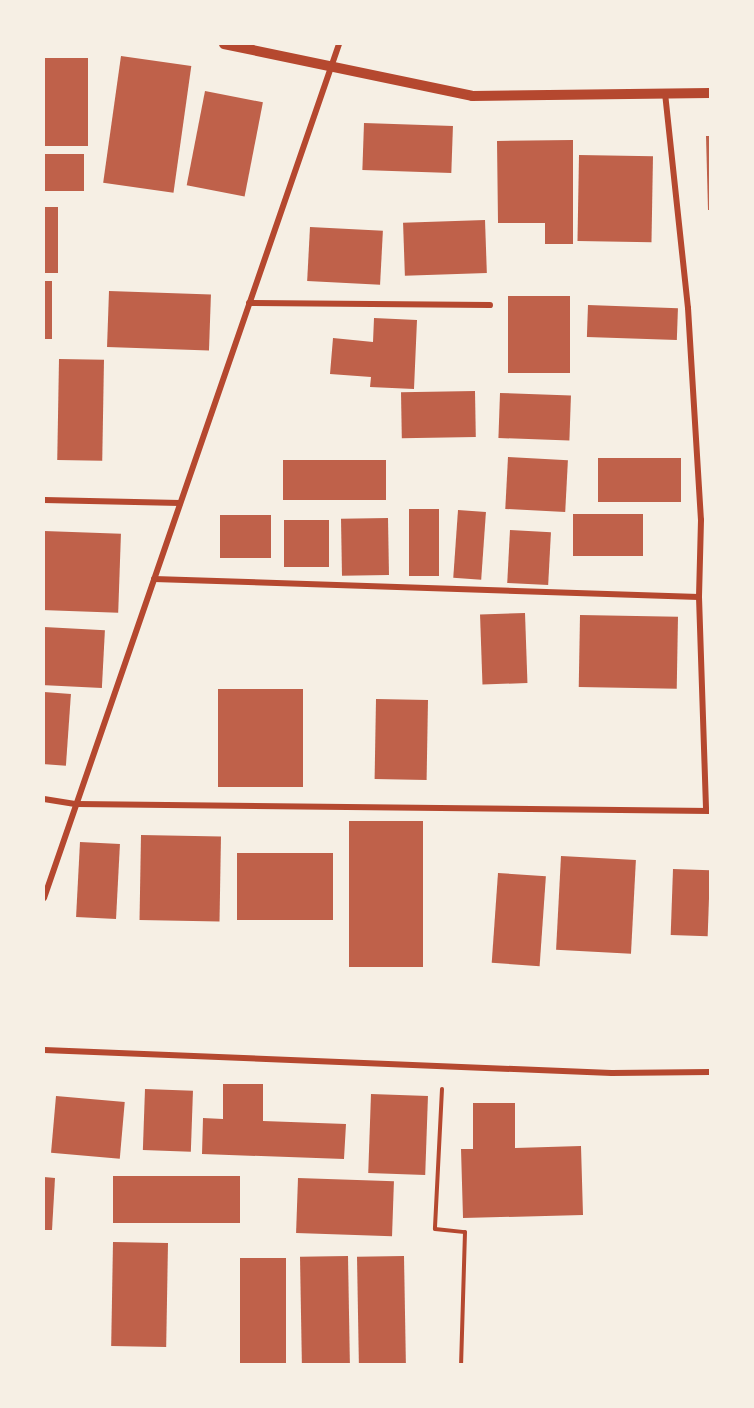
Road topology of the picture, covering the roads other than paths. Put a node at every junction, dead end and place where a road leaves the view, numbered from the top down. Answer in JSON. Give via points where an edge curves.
{"nodes":[{"id":1,"x":224,"y":44,"type":"edge"},
{"id":2,"x":339,"y":44,"type":"edge"},
{"id":3,"x":331,"y":65,"type":"junction"},
{"id":4,"x":665,"y":93,"type":"junction"},
{"id":5,"x":711,"y":93,"type":"edge"},
{"id":6,"x":249,"y":303,"type":"junction"},
{"id":7,"x":490,"y":305,"type":"dead end"},
{"id":8,"x":44,"y":500,"type":"edge"},
{"id":9,"x":180,"y":503,"type":"junction"},
{"id":10,"x":701,"y":520,"type":"junction"},
{"id":11,"x":711,"y":520,"type":"edge"},
{"id":12,"x":154,"y":579,"type":"junction"},
{"id":13,"x":699,"y":597,"type":"junction"},
{"id":14,"x":44,"y":799,"type":"edge"},
{"id":15,"x":77,"y":804,"type":"junction"},
{"id":16,"x":708,"y":811,"type":"edge"},
{"id":17,"x":44,"y":898,"type":"edge"},
{"id":18,"x":44,"y":1050,"type":"edge"},
{"id":19,"x":711,"y":1072,"type":"edge"}],
"edges":[{"from":1,"to":3,"type":"street"},
{"from":2,"to":3,"type":"street"},
{"from":3,"to":4,"type":"street","via":[[472,96]]},
{"from":3,"to":6,"type":"street"},
{"from":4,"to":5,"type":"street"},
{"from":4,"to":10,"type":"street","via":[[688,308]]},
{"from":6,"to":7,"type":"street"},
{"from":6,"to":9,"type":"street"},
{"from":8,"to":9,"type":"street"},
{"from":9,"to":12,"type":"street"},
{"from":10,"to":11,"type":"street"},
{"from":10,"to":13,"type":"street"},
{"from":12,"to":13,"type":"street"},
{"from":12,"to":15,"type":"street"},
{"from":13,"to":16,"type":"street"},
{"from":14,"to":15,"type":"street"},
{"from":15,"to":16,"type":"street"},
{"from":15,"to":17,"type":"street"},
{"from":18,"to":19,"type":"street","via":[[444,1068]]}]}
